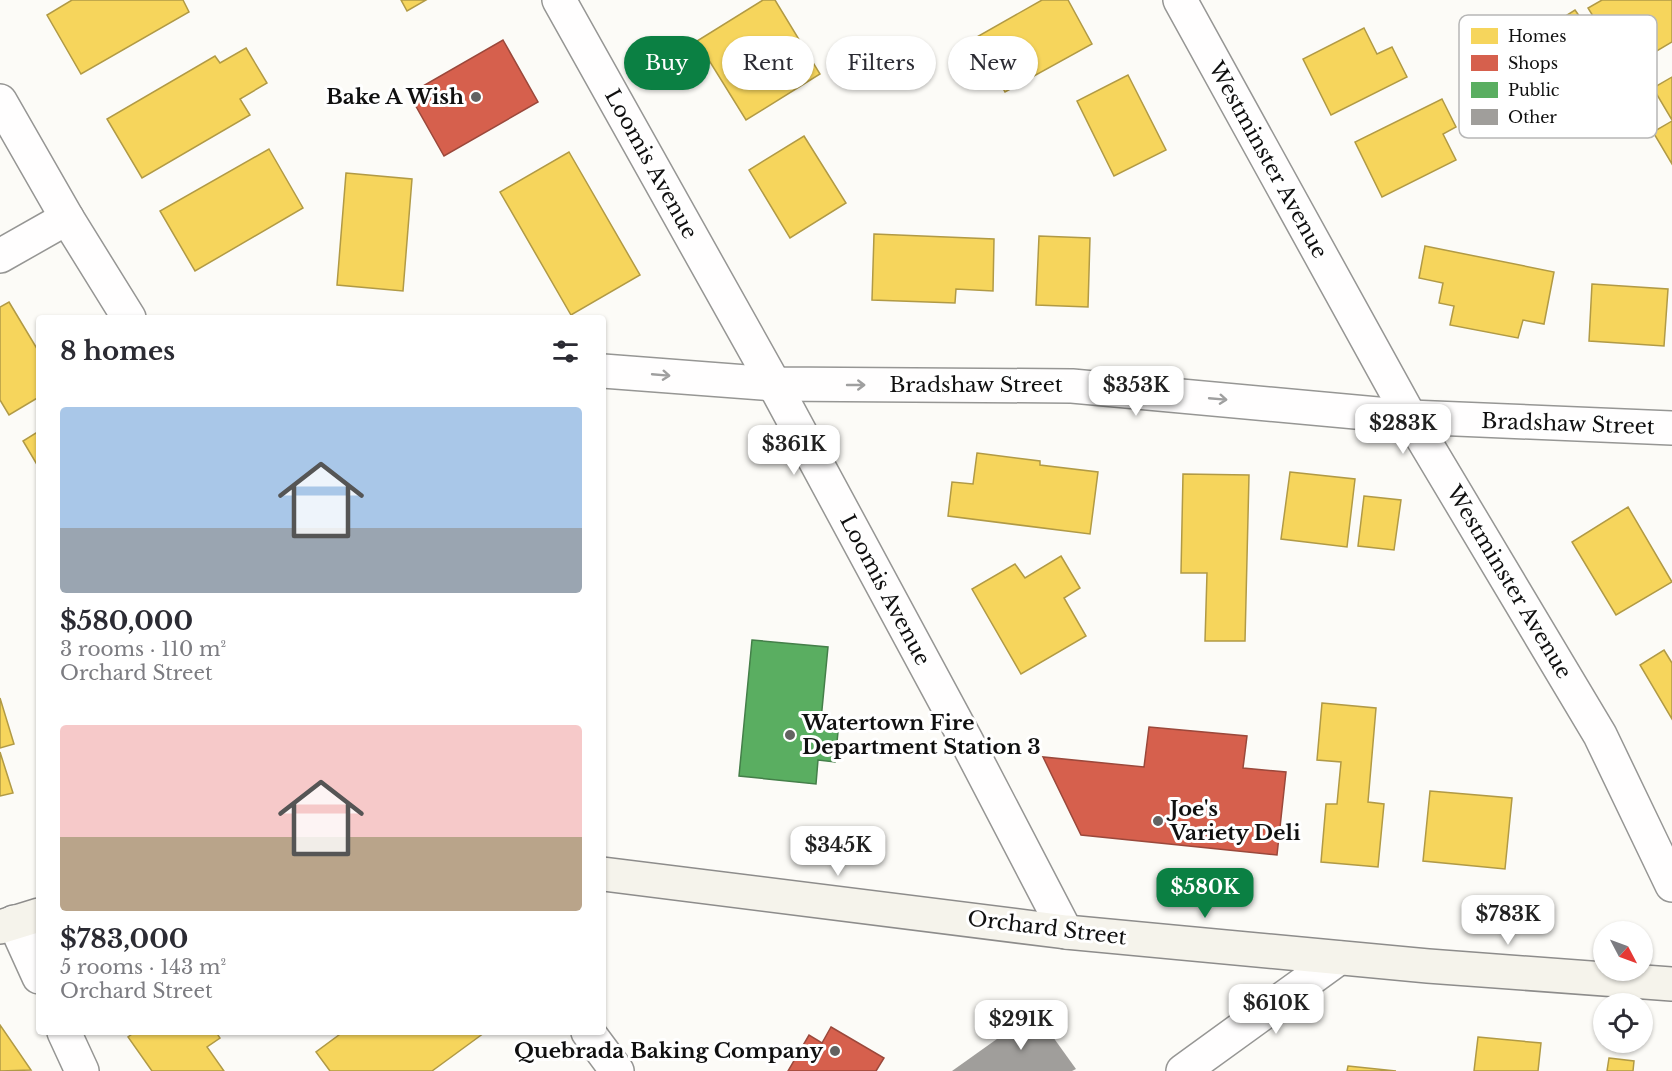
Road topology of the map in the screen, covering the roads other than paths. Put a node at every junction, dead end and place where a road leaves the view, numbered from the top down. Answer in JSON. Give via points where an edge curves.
{"nodes":[{"id":1,"x":558,"y":0,"type":"edge"},
{"id":2,"x":1180,"y":0,"type":"edge"},
{"id":3,"x":0,"y":101,"type":"edge"},
{"id":4,"x":67,"y":218,"type":"junction"},
{"id":5,"x":0,"y":256,"type":"edge"},
{"id":6,"x":127,"y":315,"type":"edge"},
{"id":7,"x":606,"y":371,"type":"edge"},
{"id":8,"x":774,"y":384,"type":"junction"},
{"id":9,"x":1410,"y":417,"type":"junction"},
{"id":10,"x":1672,"y":428,"type":"edge"},
{"id":11,"x":606,"y":874,"type":"edge"},
{"id":12,"x":1672,"y":885,"type":"edge"},
{"id":13,"x":18,"y":921,"type":"edge"},
{"id":14,"x":1066,"y":932,"type":"junction"},
{"id":15,"x":1339,"y":958,"type":"junction"},
{"id":16,"x":36,"y":969,"type":"edge"},
{"id":17,"x":1672,"y":984,"type":"edge"},
{"id":18,"x":65,"y":1035,"type":"edge"},
{"id":19,"x":590,"y":1035,"type":"edge"},
{"id":20,"x":82,"y":1071,"type":"edge"},
{"id":21,"x":617,"y":1071,"type":"edge"},
{"id":22,"x":1183,"y":1071,"type":"edge"}],
"edges":[{"from":1,"to":8,"type":"street","name":"Loomis Avenue"},
{"from":2,"to":9,"type":"street","name":"Westminster Avenue"},
{"from":3,"to":4,"type":"street"},
{"from":4,"to":5,"type":"street"},
{"from":4,"to":6,"type":"street"},
{"from":7,"to":8,"type":"street","name":"Bradshaw Street","one_way":true},
{"from":8,"to":9,"type":"street","name":"Bradshaw Street","one_way":true,"via":[[1072,386]]},
{"from":8,"to":14,"type":"street","name":"Loomis Avenue"},
{"from":9,"to":10,"type":"street","name":"Bradshaw Street"},
{"from":9,"to":12,"type":"street","name":"Westminster Avenue","via":[[1600,735]]},
{"from":11,"to":14,"type":"main road","name":"Orchard Street"},
{"from":13,"to":16,"type":"street"},
{"from":14,"to":15,"type":"main road","name":"Orchard Street"},
{"from":15,"to":17,"type":"main road","name":"Orchard Street"},
{"from":15,"to":22,"type":"street"},
{"from":18,"to":20,"type":"street"},
{"from":19,"to":21,"type":"street"}]}
